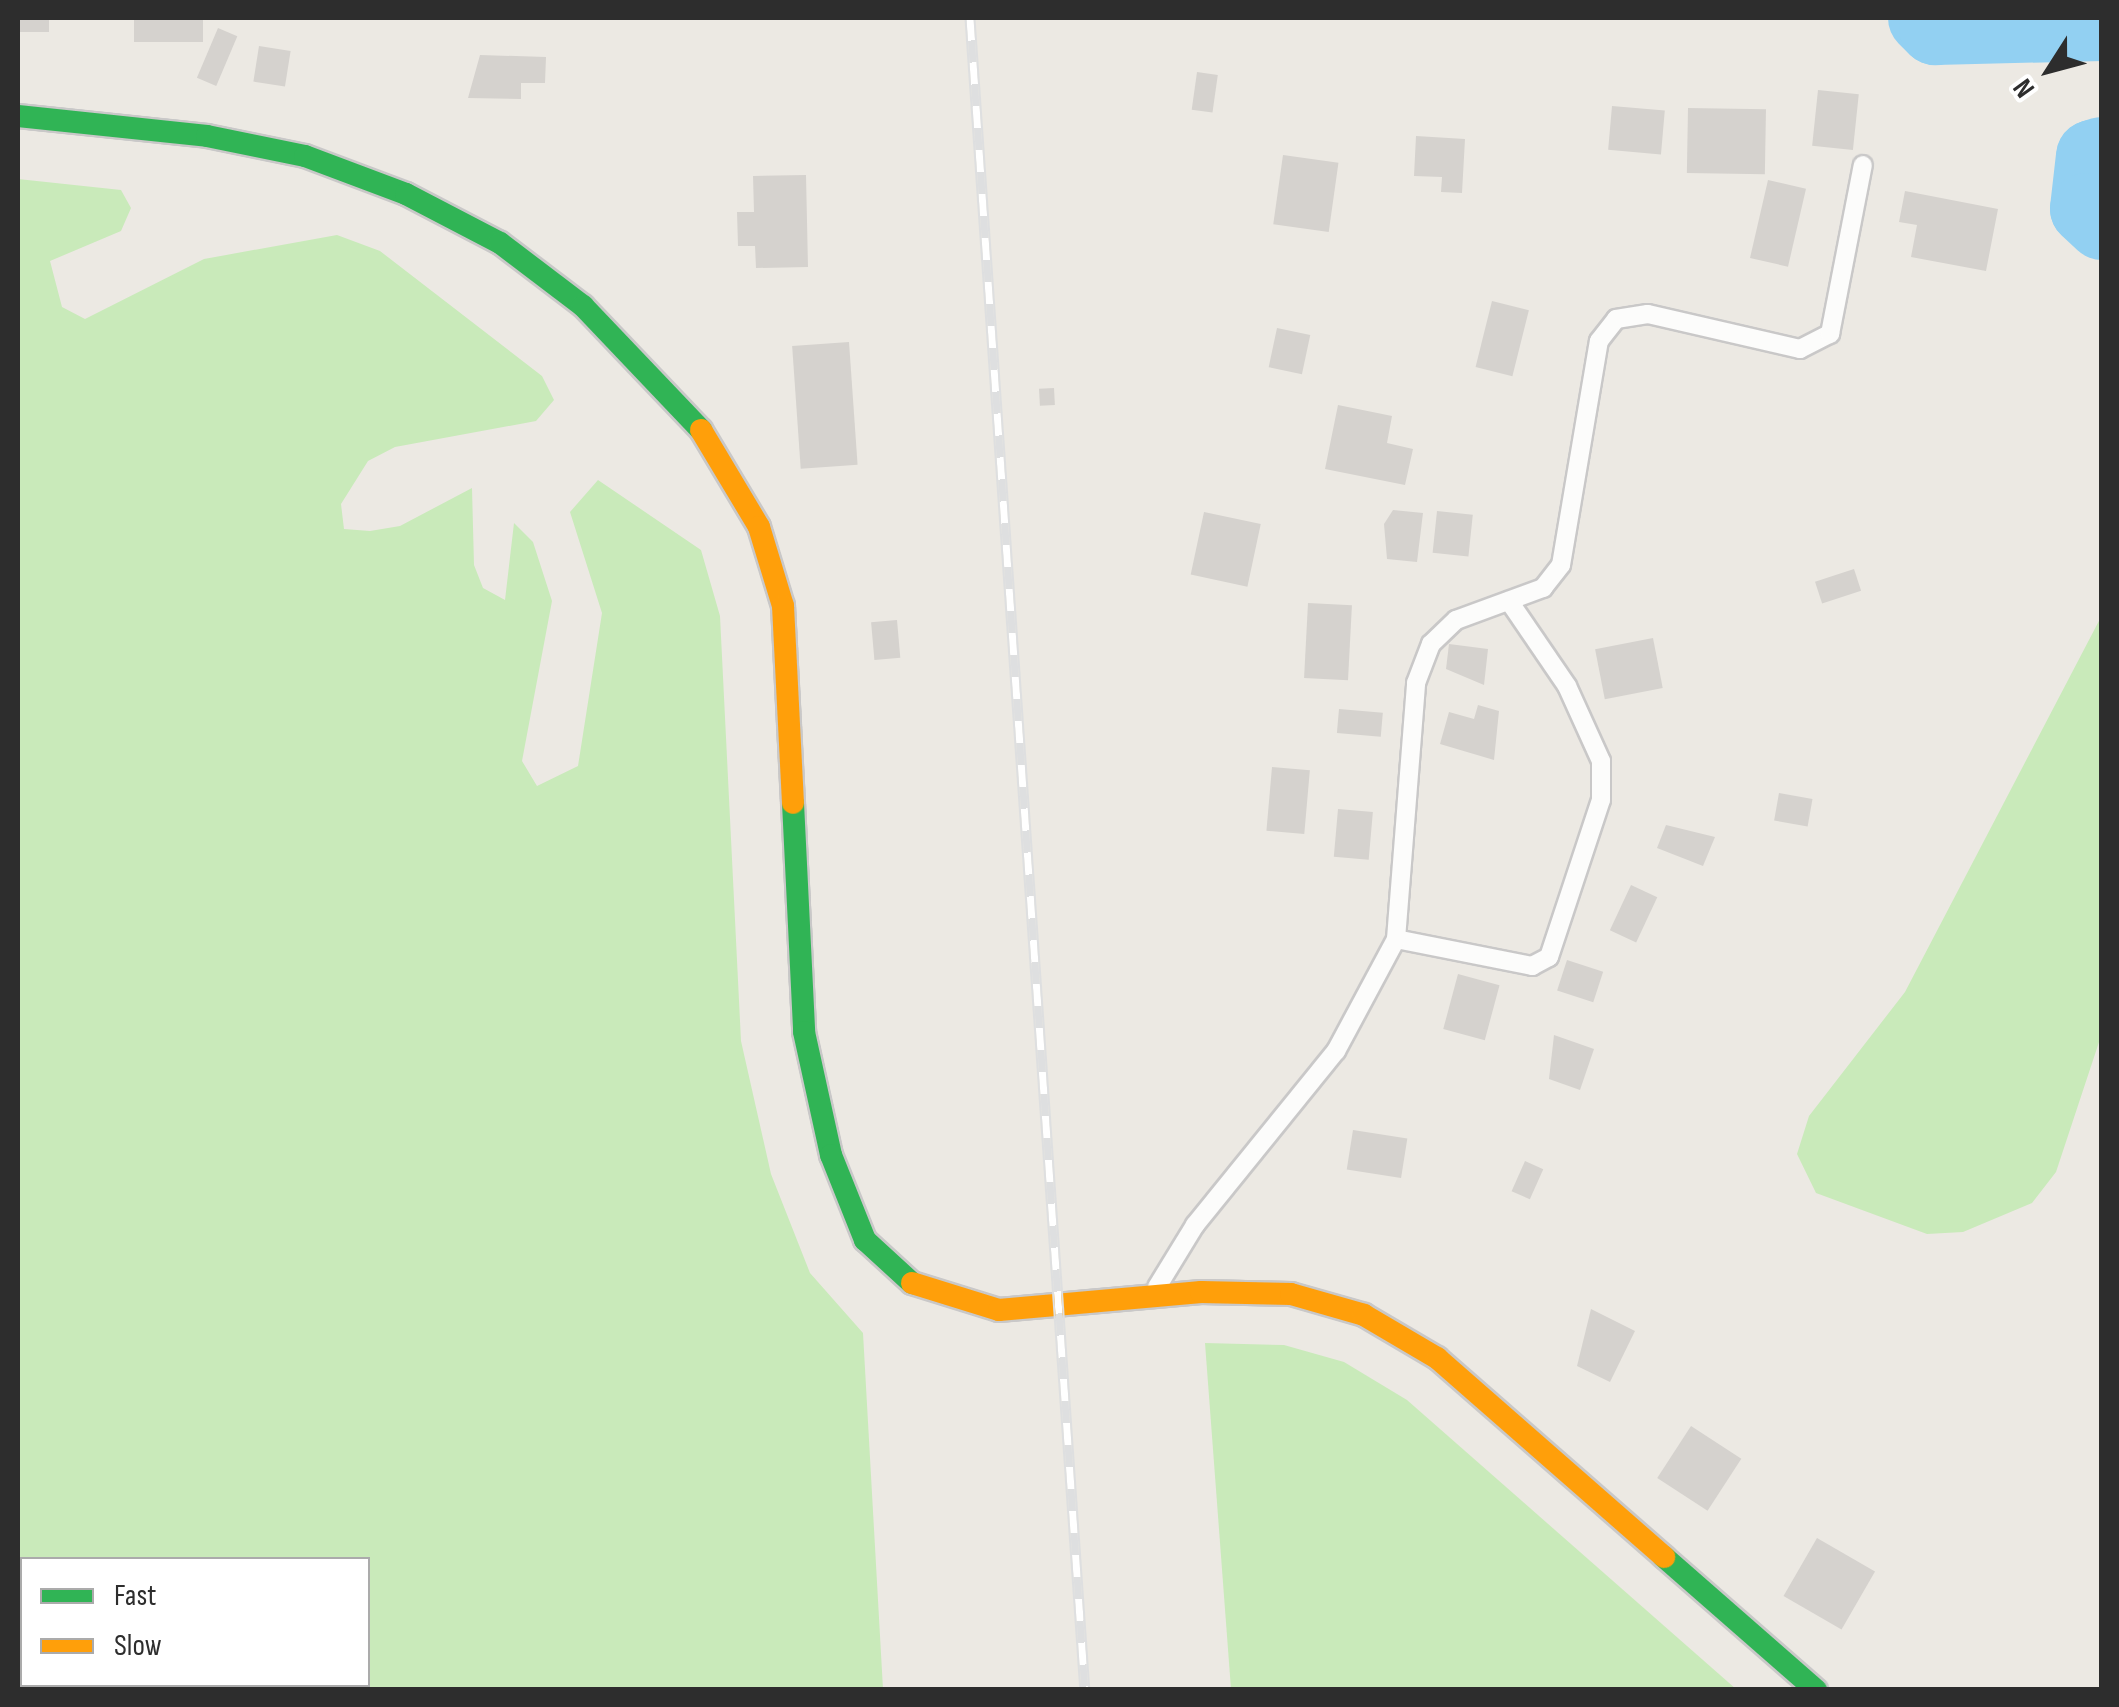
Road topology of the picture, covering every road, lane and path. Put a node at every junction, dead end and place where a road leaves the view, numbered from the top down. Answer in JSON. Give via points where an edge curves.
{"nodes":[{"id":1,"x":18,"y":116,"type":"edge"},
{"id":2,"x":1863,"y":165,"type":"dead end"},
{"id":3,"x":1509,"y":600,"type":"junction"},
{"id":4,"x":1396,"y":939,"type":"junction"},
{"id":5,"x":1148,"y":1303,"type":"junction"},
{"id":6,"x":1816,"y":1690,"type":"edge"}],
"edges":[{"from":1,"to":5,"type":"street","via":[[256,146],[406,194],[500,243],[583,306],[713,442],[759,526],[783,606],[804,1032],[831,1155],[865,1240],[897,1278],[999,1310]]},
{"from":2,"to":3,"type":"lane","via":[[1830,334],[1800,349],[1648,314],[1616,319],[1599,342],[1561,565],[1543,588]]},
{"from":3,"to":4,"type":"lane","via":[[1456,620],[1430,644],[1416,683]]},
{"from":3,"to":4,"type":"lane","via":[[1567,686],[1601,761],[1601,800],[1549,958],[1532,966]]},
{"from":4,"to":5,"type":"lane","via":[[1336,1051],[1195,1224]]},
{"from":5,"to":6,"type":"street","via":[[1200,1292],[1291,1294],[1364,1316],[1436,1358]]}]}
